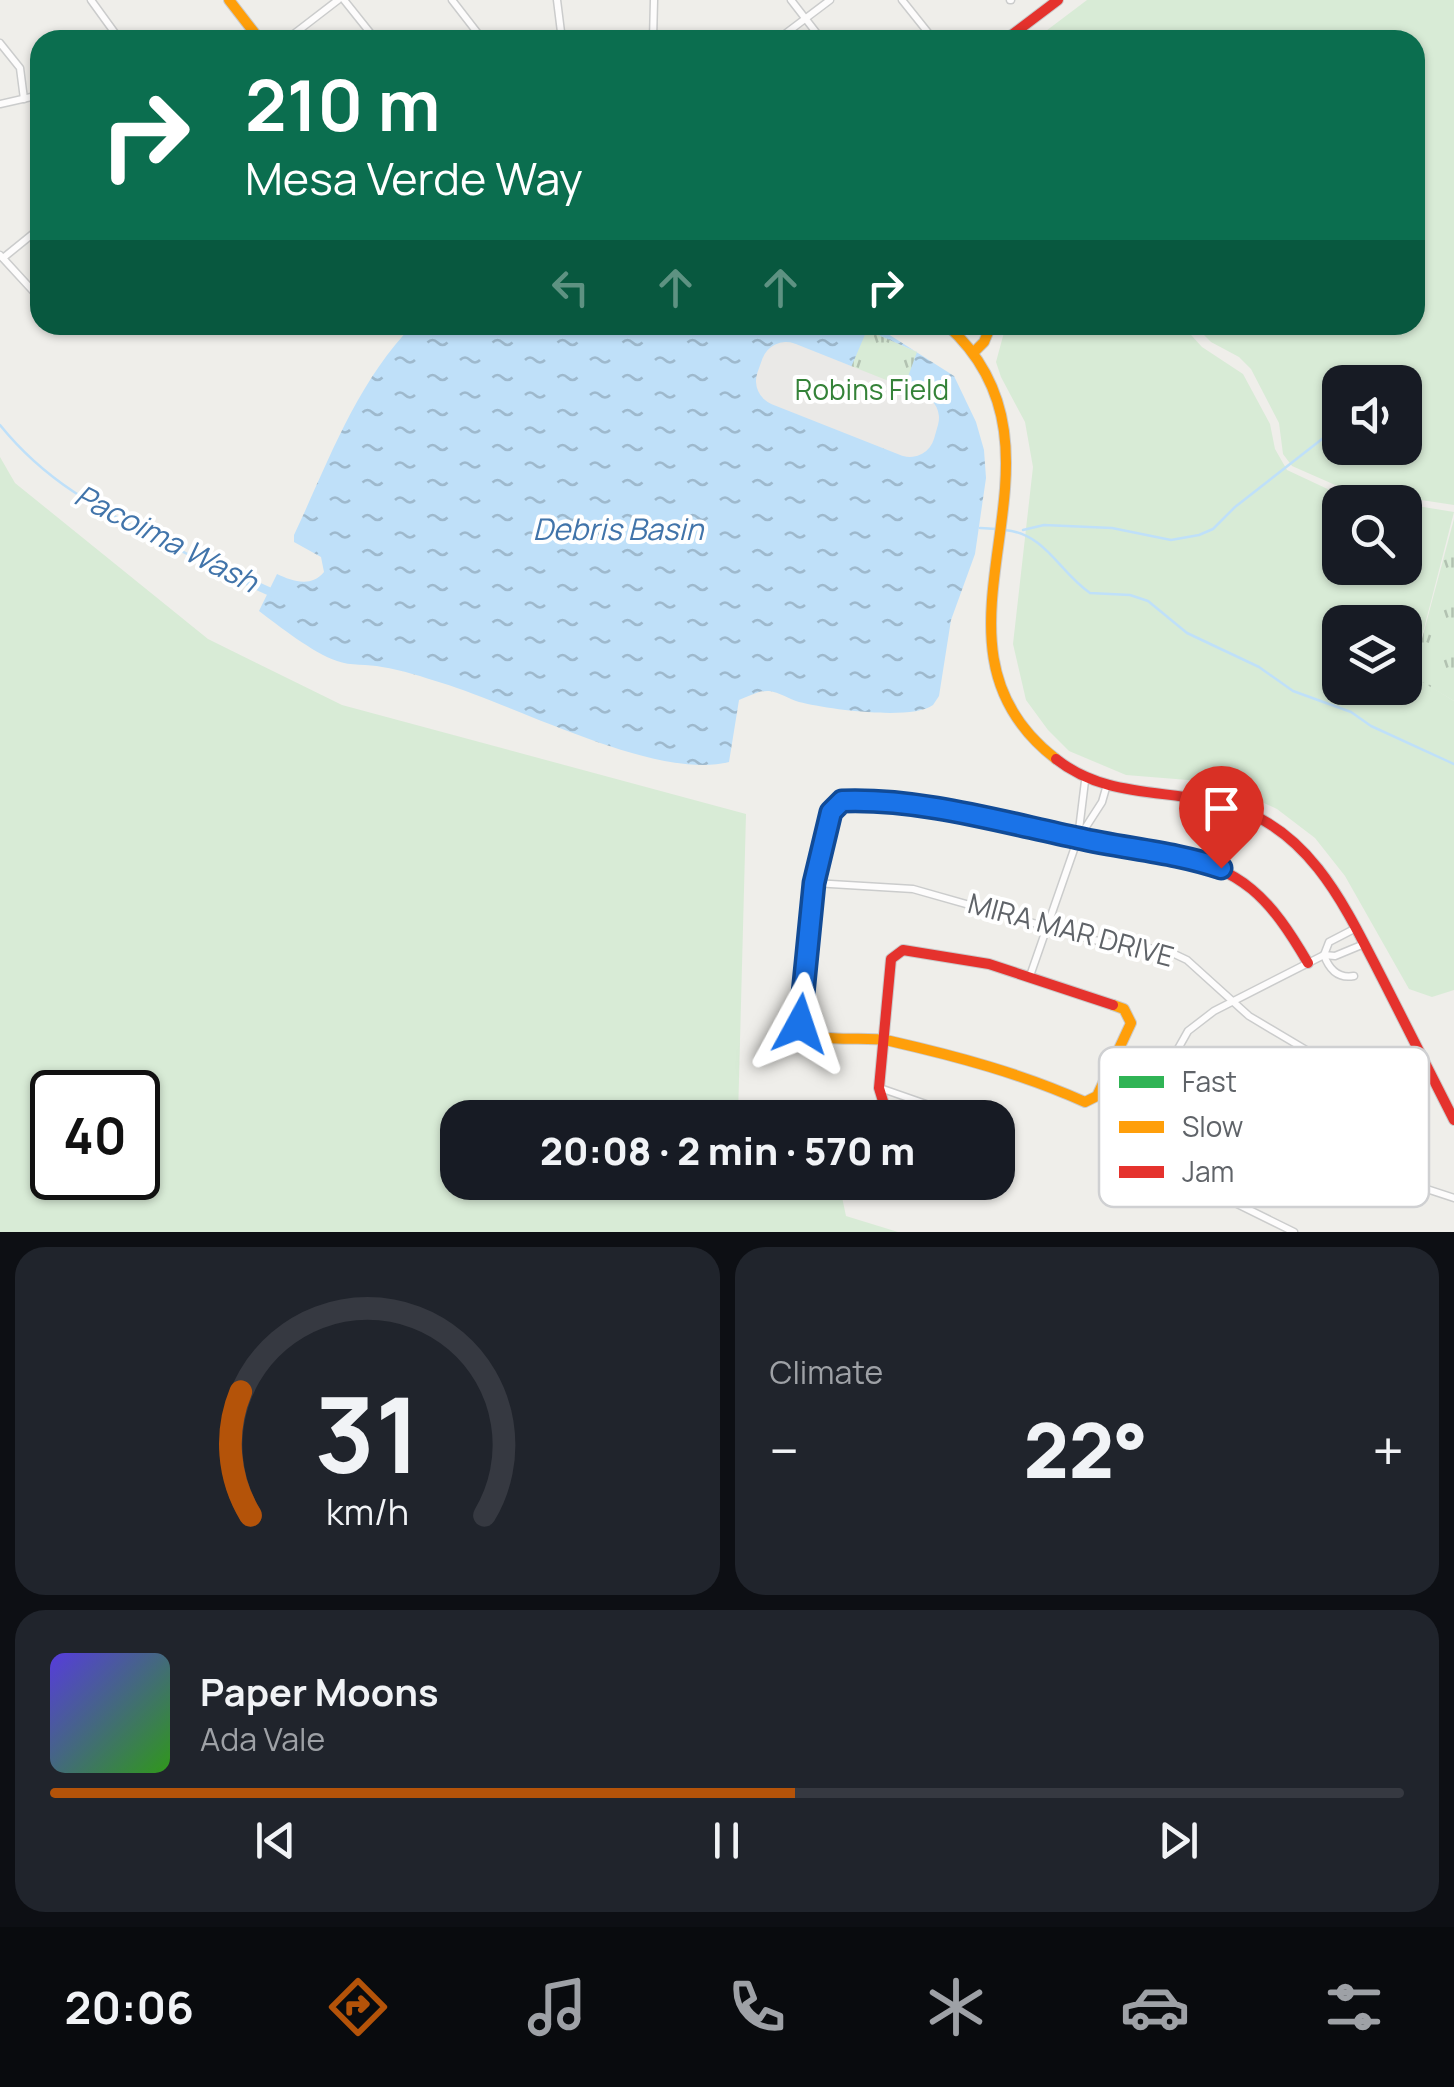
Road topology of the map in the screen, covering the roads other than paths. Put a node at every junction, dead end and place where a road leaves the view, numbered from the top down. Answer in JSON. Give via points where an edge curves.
{"nodes":[{"id":1,"x":91,"y":0,"type":"edge"},
{"id":2,"x":229,"y":0,"type":"edge"},
{"id":3,"x":341,"y":0,"type":"edge"},
{"id":4,"x":452,"y":0,"type":"edge"},
{"id":5,"x":557,"y":0,"type":"edge"},
{"id":6,"x":654,"y":0,"type":"edge"},
{"id":7,"x":791,"y":0,"type":"edge"},
{"id":8,"x":830,"y":0,"type":"edge"},
{"id":9,"x":902,"y":0,"type":"edge"},
{"id":10,"x":1058,"y":0,"type":"edge"},
{"id":11,"x":806,"y":19,"type":"junction"},
{"id":12,"x":113,"y":30,"type":"edge"},
{"id":13,"x":252,"y":30,"type":"edge"},
{"id":14,"x":300,"y":30,"type":"edge"},
{"id":15,"x":367,"y":30,"type":"edge"},
{"id":16,"x":475,"y":30,"type":"edge"},
{"id":17,"x":561,"y":30,"type":"edge"},
{"id":18,"x":653,"y":30,"type":"edge"},
{"id":19,"x":791,"y":30,"type":"edge"},
{"id":20,"x":814,"y":30,"type":"edge"},
{"id":21,"x":926,"y":30,"type":"edge"},
{"id":22,"x":1018,"y":30,"type":"edge"},
{"id":23,"x":0,"y":43,"type":"edge"},
{"id":24,"x":30,"y":98,"type":"edge"},
{"id":25,"x":24,"y":99,"type":"junction"},
{"id":26,"x":0,"y":104,"type":"edge"},
{"id":27,"x":30,"y":235,"type":"edge"},
{"id":28,"x":1,"y":257,"type":"edge"},
{"id":29,"x":30,"y":289,"type":"edge"},
{"id":30,"x":957,"y":335,"type":"edge"},
{"id":31,"x":987,"y":335,"type":"edge"},
{"id":32,"x":974,"y":353,"type":"junction"},
{"id":33,"x":1085,"y":782,"type":"junction"},
{"id":34,"x":1106,"y":788,"type":"junction"},
{"id":35,"x":1078,"y":838,"type":"junction"},
{"id":36,"x":814,"y":883,"type":"junction"},
{"id":37,"x":1047,"y":927,"type":"junction"},
{"id":38,"x":1356,"y":928,"type":"junction"},
{"id":39,"x":1364,"y":944,"type":"junction"},
{"id":40,"x":1324,"y":954,"type":"junction"},
{"id":41,"x":1308,"y":963,"type":"junction"},
{"id":42,"x":1031,"y":973,"type":"junction"},
{"id":43,"x":1354,"y":976,"type":"dead end"},
{"id":44,"x":1234,"y":1001,"type":"junction"},
{"id":45,"x":885,"y":1040,"type":"junction"},
{"id":46,"x":1121,"y":1047,"type":"edge"},
{"id":47,"x":1179,"y":1047,"type":"edge"},
{"id":48,"x":1301,"y":1047,"type":"edge"},
{"id":49,"x":1417,"y":1047,"type":"edge"},
{"id":50,"x":1429,"y":1071,"type":"edge"},
{"id":51,"x":879,"y":1088,"type":"junction"},
{"id":52,"x":1099,"y":1090,"type":"edge"},
{"id":53,"x":883,"y":1100,"type":"edge"},
{"id":54,"x":914,"y":1100,"type":"edge"},
{"id":55,"x":1454,"y":1120,"type":"edge"},
{"id":56,"x":1429,"y":1190,"type":"edge"},
{"id":57,"x":1454,"y":1198,"type":"edge"},
{"id":58,"x":1244,"y":1207,"type":"edge"},
{"id":59,"x":1294,"y":1232,"type":"edge"}],
"edges":[{"from":1,"to":12,"type":"street"},
{"from":2,"to":13,"type":"street"},
{"from":3,"to":14,"type":"street"},
{"from":3,"to":15,"type":"street"},
{"from":4,"to":16,"type":"street"},
{"from":5,"to":17,"type":"street"},
{"from":6,"to":18,"type":"street"},
{"from":7,"to":11,"type":"street"},
{"from":8,"to":11,"type":"street"},
{"from":9,"to":21,"type":"street"},
{"from":10,"to":22,"type":"street"},
{"from":11,"to":19,"type":"street"},
{"from":11,"to":20,"type":"street"},
{"from":23,"to":25,"type":"street","via":[[20,68]]},
{"from":24,"to":25,"type":"street"},
{"from":25,"to":26,"type":"street"},
{"from":27,"to":28,"type":"street"},
{"from":28,"to":29,"type":"street"},
{"from":30,"to":32,"type":"street"},
{"from":31,"to":32,"type":"street"},
{"from":32,"to":33,"type":"street","via":[[995,394],[1010,480],[990,626],[996,680],[1031,738]]},
{"from":33,"to":34,"type":"street"},
{"from":33,"to":35,"type":"street"},
{"from":34,"to":35,"type":"street"},
{"from":34,"to":38,"type":"street","via":[[1218,803],[1262,820],[1328,876]]},
{"from":35,"to":36,"type":"street","via":[[924,808],[848,801],[834,807]]},
{"from":35,"to":37,"type":"street"},
{"from":35,"to":41,"type":"street","via":[[1185,856],[1237,876],[1273,907]]},
{"from":36,"to":37,"type":"street","name":"MIRA MAR DRIVE","via":[[913,889]]},
{"from":36,"to":45,"type":"street","via":[[800,1018],[805,1032]]},
{"from":37,"to":42,"type":"street"},
{"from":37,"to":44,"type":"street","name":"MIRA MAR DRIVE","via":[[1168,951]]},
{"from":38,"to":39,"type":"street"},
{"from":38,"to":40,"type":"street","via":[[1329,942]]},
{"from":39,"to":40,"type":"street"},
{"from":39,"to":49,"type":"street"},
{"from":40,"to":41,"type":"street"},
{"from":40,"to":43,"type":"street","via":[[1334,971]]},
{"from":41,"to":44,"type":"street"},
{"from":42,"to":45,"type":"street","via":[[903,950],[892,960]]},
{"from":42,"to":46,"type":"street","via":[[1124,1009],[1128,1033]]},
{"from":44,"to":47,"type":"street","via":[[1188,1032]]},
{"from":44,"to":48,"type":"street","name":"MIRA MAR DRIVE"},
{"from":45,"to":51,"type":"street"},
{"from":45,"to":52,"type":"street","via":[[1036,1080],[1085,1102]]},
{"from":50,"to":55,"type":"street"},
{"from":51,"to":53,"type":"street"},
{"from":51,"to":54,"type":"street"},
{"from":56,"to":57,"type":"street"},
{"from":58,"to":59,"type":"street"}]}
